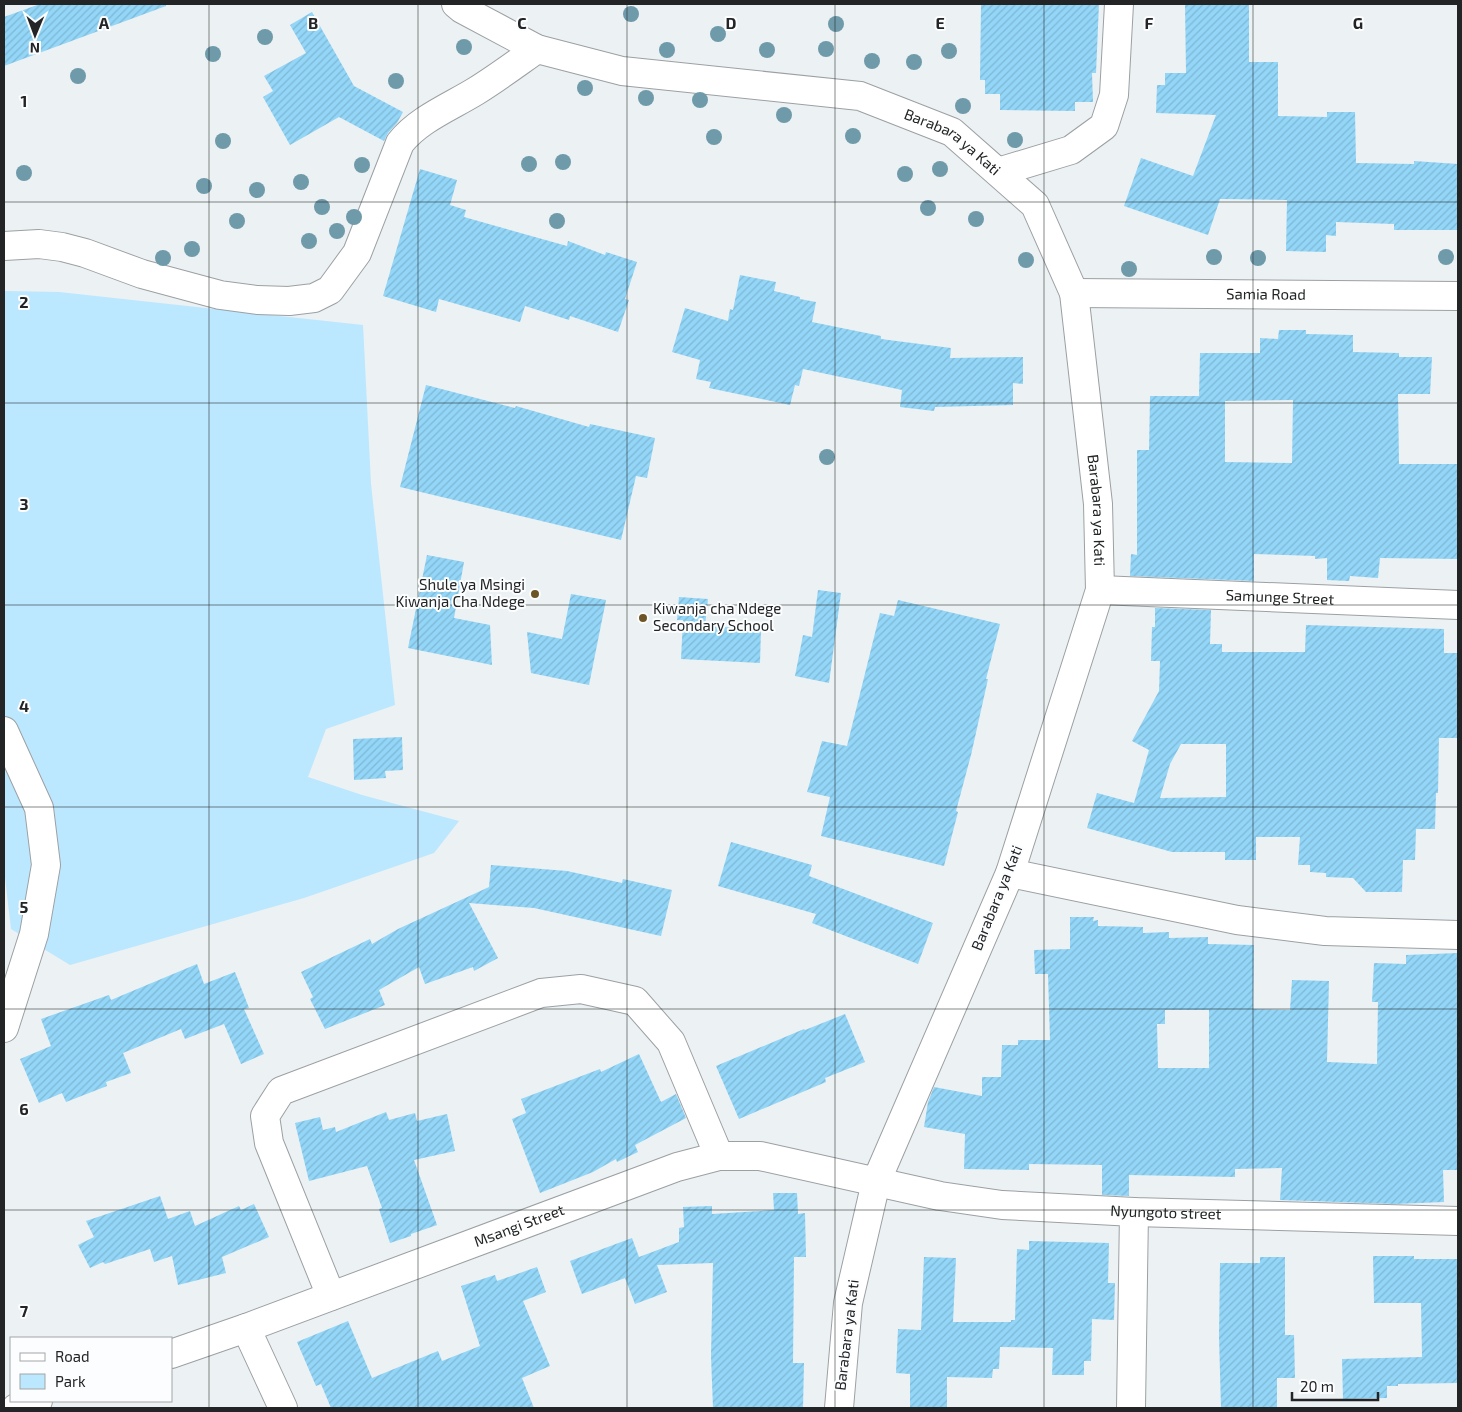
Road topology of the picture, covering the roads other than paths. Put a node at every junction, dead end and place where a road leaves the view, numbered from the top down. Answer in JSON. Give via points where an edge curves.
{"nodes":[{"id":1,"x":456,"y":4,"type":"edge"},
{"id":2,"x":1119,"y":4,"type":"edge"},
{"id":3,"x":537,"y":49,"type":"junction"},
{"id":4,"x":998,"y":172,"type":"junction"},
{"id":5,"x":4,"y":246,"type":"edge"},
{"id":6,"x":1074,"y":293,"type":"junction"},
{"id":7,"x":1458,"y":296,"type":"edge"},
{"id":8,"x":1100,"y":590,"type":"junction"},
{"id":9,"x":1458,"y":606,"type":"edge"},
{"id":10,"x":4,"y":731,"type":"edge"},
{"id":11,"x":1010,"y":873,"type":"junction"},
{"id":12,"x":1458,"y":935,"type":"edge"},
{"id":13,"x":4,"y":1028,"type":"edge"},
{"id":14,"x":719,"y":1156,"type":"junction"},
{"id":15,"x":876,"y":1182,"type":"junction"},
{"id":16,"x":1134,"y":1212,"type":"junction"},
{"id":17,"x":1458,"y":1221,"type":"edge"},
{"id":18,"x":332,"y":1296,"type":"junction"},
{"id":19,"x":246,"y":1328,"type":"junction"},
{"id":20,"x":172,"y":1354,"type":"edge"},
{"id":21,"x":35,"y":1402,"type":"edge"},
{"id":22,"x":16,"y":1408,"type":"edge"},
{"id":23,"x":283,"y":1408,"type":"edge"},
{"id":24,"x":839,"y":1408,"type":"edge"},
{"id":25,"x":1131,"y":1408,"type":"edge"}],
"edges":[{"from":1,"to":3,"type":"street","name":"Barabara ya Kati"},
{"from":2,"to":4,"type":"street","via":[[1114,95],[1104,126],[1071,150]]},
{"from":3,"to":4,"type":"street","name":"Barabara ya Kati","via":[[622,71],[860,96],[952,132]]},
{"from":3,"to":5,"type":"street","via":[[407,134],[400,143],[357,253],[330,290],[314,298],[257,300],[220,295],[142,274],[62,247],[39,244]]},
{"from":4,"to":6,"type":"street","name":"Barabara ya Kati","via":[[1035,205]]},
{"from":6,"to":7,"type":"street","name":"Samia Road"},
{"from":6,"to":8,"type":"street","name":"Barabara ya Kati","via":[[1098,504]]},
{"from":8,"to":9,"type":"street","name":"Samunge Street"},
{"from":8,"to":11,"type":"street","name":"Barabara ya Kati"},
{"from":10,"to":13,"type":"street","via":[[39,808],[46,865],[34,934]]},
{"from":11,"to":12,"type":"street","via":[[1237,920],[1325,931]]},
{"from":11,"to":15,"type":"street","name":"Barabara ya Kati"},
{"from":14,"to":15,"type":"street","name":"Msangi Street","via":[[760,1156]]},
{"from":14,"to":18,"type":"street","name":"Msangi Street","via":[[677,1167]]},
{"from":14,"to":18,"type":"street","via":[[671,1042],[635,1002],[581,989],[541,993],[281,1091],[265,1116],[269,1143]]},
{"from":15,"to":16,"type":"street","name":"Nyungoto street","via":[[1002,1205]]},
{"from":15,"to":24,"type":"street","name":"Barabara ya Kati","via":[[848,1303]]},
{"from":16,"to":17,"type":"street","name":"Nyungoto street"},
{"from":16,"to":25,"type":"street"},
{"from":18,"to":19,"type":"street","name":"Msangi Street"},
{"from":19,"to":20,"type":"street","name":"Msangi Street"},
{"from":19,"to":23,"type":"street"},
{"from":21,"to":22,"type":"street"}]}
